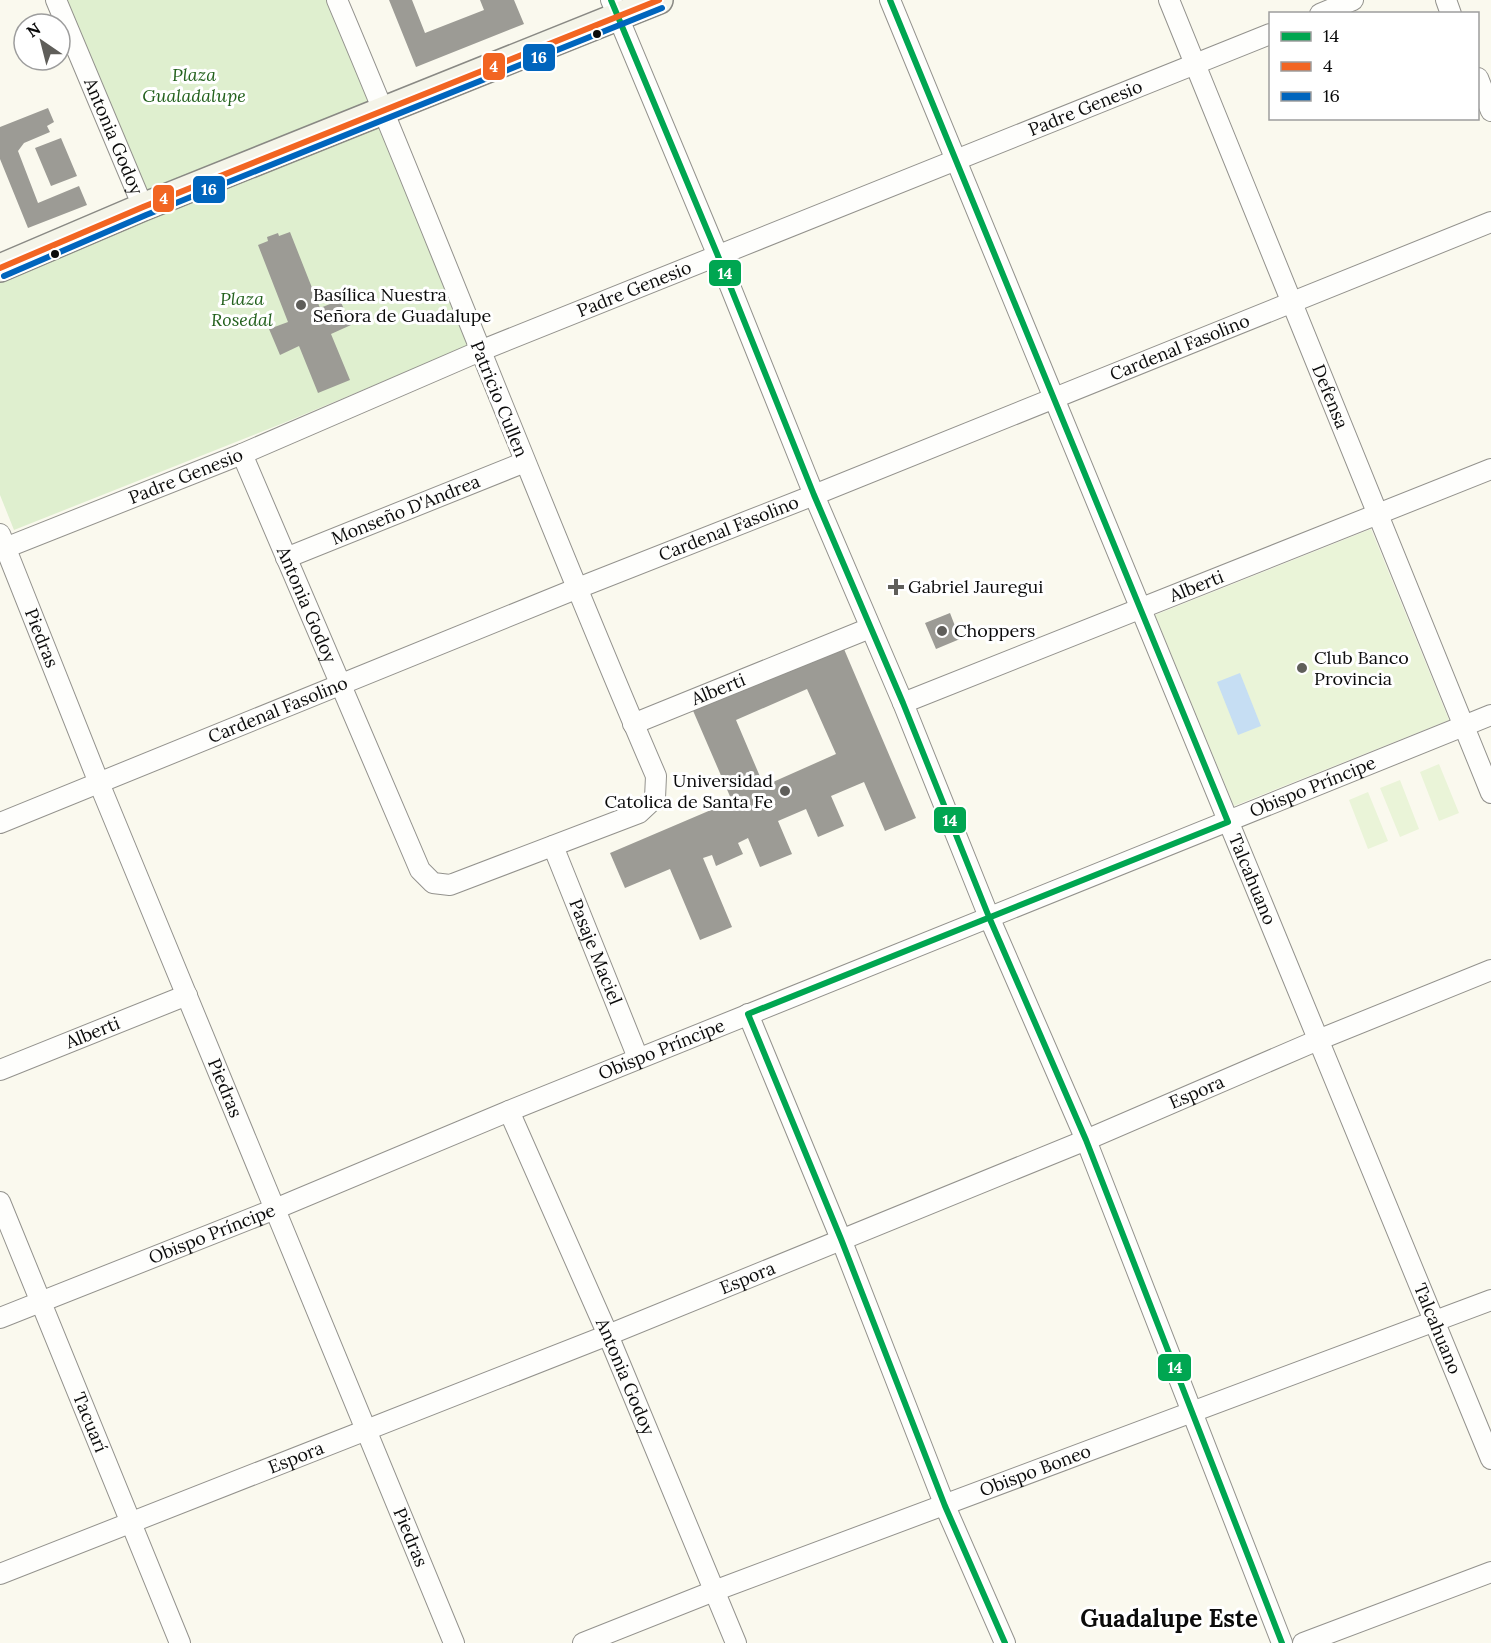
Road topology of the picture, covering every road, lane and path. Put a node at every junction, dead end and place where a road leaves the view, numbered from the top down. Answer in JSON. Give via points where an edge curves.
{"nodes":[{"id":1,"x":56,"y":0,"type":"edge"},
{"id":2,"x":337,"y":0,"type":"edge"},
{"id":3,"x":658,"y":0,"type":"edge"},
{"id":4,"x":890,"y":0,"type":"edge"},
{"id":5,"x":1169,"y":0,"type":"edge"},
{"id":6,"x":1353,"y":0,"type":"edge"},
{"id":7,"x":615,"y":8,"type":"edge"},
{"id":8,"x":1325,"y":12,"type":"edge"},
{"id":9,"x":1269,"y":34,"type":"edge"},
{"id":10,"x":1194,"y":65,"type":"junction"},
{"id":11,"x":1479,"y":81,"type":"edge"},
{"id":12,"x":383,"y":110,"type":"junction"},
{"id":13,"x":1491,"y":111,"type":"edge"},
{"id":14,"x":955,"y":159,"type":"junction"},
{"id":15,"x":143,"y":207,"type":"junction"},
{"id":16,"x":1491,"y":222,"type":"edge"},
{"id":17,"x":718,"y":256,"type":"junction"},
{"id":18,"x":0,"y":268,"type":"edge"},
{"id":19,"x":1292,"y":302,"type":"junction"},
{"id":20,"x":480,"y":351,"type":"junction"},
{"id":21,"x":1054,"y":398,"type":"junction"},
{"id":22,"x":242,"y":454,"type":"junction"},
{"id":23,"x":525,"y":462,"type":"junction"},
{"id":24,"x":1491,"y":469,"type":"edge"},
{"id":25,"x":814,"y":495,"type":"junction"},
{"id":26,"x":1377,"y":513,"type":"junction"},
{"id":27,"x":2,"y":544,"type":"edge"},
{"id":28,"x":286,"y":558,"type":"junction"},
{"id":29,"x":578,"y":588,"type":"junction"},
{"id":30,"x":1141,"y":610,"type":"junction"},
{"id":31,"x":870,"y":628,"type":"junction"},
{"id":32,"x":341,"y":685,"type":"junction"},
{"id":33,"x":903,"y":703,"type":"junction"},
{"id":34,"x":1491,"y":715,"type":"edge"},
{"id":35,"x":633,"y":724,"type":"junction"},
{"id":36,"x":1464,"y":726,"type":"junction"},
{"id":37,"x":99,"y":783,"type":"junction"},
{"id":38,"x":1491,"y":793,"type":"edge"},
{"id":39,"x":1228,"y":822,"type":"junction"},
{"id":40,"x":0,"y":823,"type":"edge"},
{"id":41,"x":553,"y":846,"type":"junction"},
{"id":42,"x":989,"y":917,"type":"junction"},
{"id":43,"x":1491,"y":970,"type":"edge"},
{"id":44,"x":187,"y":995,"type":"junction"},
{"id":45,"x":748,"y":1014,"type":"junction"},
{"id":46,"x":1318,"y":1040,"type":"junction"},
{"id":47,"x":638,"y":1058,"type":"junction"},
{"id":48,"x":0,"y":1070,"type":"edge"},
{"id":49,"x":509,"y":1111,"type":"junction"},
{"id":50,"x":1086,"y":1140,"type":"junction"},
{"id":51,"x":0,"y":1202,"type":"edge"},
{"id":52,"x":275,"y":1209,"type":"junction"},
{"id":53,"x":841,"y":1239,"type":"junction"},
{"id":54,"x":1491,"y":1300,"type":"edge"},
{"id":55,"x":41,"y":1302,"type":"junction"},
{"id":56,"x":0,"y":1318,"type":"edge"},
{"id":57,"x":1435,"y":1323,"type":"junction"},
{"id":58,"x":608,"y":1335,"type":"junction"},
{"id":59,"x":1191,"y":1413,"type":"junction"},
{"id":60,"x":366,"y":1430,"type":"junction"},
{"id":61,"x":1491,"y":1460,"type":"edge"},
{"id":62,"x":945,"y":1506,"type":"junction"},
{"id":63,"x":131,"y":1522,"type":"junction"},
{"id":64,"x":1491,"y":1572,"type":"edge"},
{"id":65,"x":0,"y":1574,"type":"edge"},
{"id":66,"x":714,"y":1591,"type":"junction"},
{"id":67,"x":180,"y":1643,"type":"edge"},
{"id":68,"x":454,"y":1643,"type":"edge"},
{"id":69,"x":583,"y":1643,"type":"edge"},
{"id":70,"x":736,"y":1643,"type":"edge"},
{"id":71,"x":1005,"y":1643,"type":"edge"},
{"id":72,"x":1282,"y":1643,"type":"edge"},
{"id":73,"x":1303,"y":1643,"type":"edge"}],
"edges":[{"from":1,"to":15,"type":"street","name":"Antonia Godoy"},
{"from":2,"to":12,"type":"street","name":"Patricio Cullen"},
{"from":3,"to":7,"type":"street"},
{"from":4,"to":14,"type":"street","name":"Talcahuano"},
{"from":5,"to":10,"type":"street","name":"Defensa"},
{"from":6,"to":8,"type":"street"},
{"from":7,"to":12,"type":"street"},
{"from":7,"to":17,"type":"street"},
{"from":9,"to":10,"type":"street","name":"Padre Genesio"},
{"from":10,"to":14,"type":"street","name":"Padre Genesio"},
{"from":10,"to":19,"type":"street","name":"Defensa"},
{"from":11,"to":13,"type":"street"},
{"from":12,"to":15,"type":"street"},
{"from":12,"to":20,"type":"street","name":"Patricio Cullen"},
{"from":14,"to":17,"type":"street","name":"Padre Genesio"},
{"from":14,"to":21,"type":"street","name":"Talcahuano"},
{"from":15,"to":18,"type":"street"},
{"from":16,"to":19,"type":"street","name":"Cardenal Fasolino"},
{"from":17,"to":20,"type":"street","name":"Padre Genesio"},
{"from":17,"to":25,"type":"street"},
{"from":19,"to":21,"type":"street","name":"Cardenal Fasolino"},
{"from":19,"to":26,"type":"street","name":"Defensa"},
{"from":20,"to":22,"type":"street","name":"Padre Genesio"},
{"from":20,"to":23,"type":"street","name":"Patricio Cullen"},
{"from":21,"to":25,"type":"street","name":"Cardenal Fasolino"},
{"from":21,"to":30,"type":"street","name":"Talcahuano"},
{"from":22,"to":27,"type":"street","name":"Padre Genesio"},
{"from":22,"to":28,"type":"street","name":"Antonia Godoy"},
{"from":23,"to":28,"type":"street","name":"Monseño D'Andrea"},
{"from":23,"to":29,"type":"street","name":"Patricio Cullen"},
{"from":24,"to":26,"type":"street","name":"Alberti"},
{"from":25,"to":29,"type":"street","name":"Cardenal Fasolino"},
{"from":25,"to":31,"type":"street"},
{"from":26,"to":30,"type":"street","name":"Alberti"},
{"from":26,"to":36,"type":"street","name":"Defensa"},
{"from":27,"to":37,"type":"street","name":"Piedras"},
{"from":28,"to":32,"type":"street","name":"Antonia Godoy"},
{"from":29,"to":32,"type":"street","name":"Cardenal Fasolino"},
{"from":29,"to":35,"type":"street","name":"Patricio Cullen"},
{"from":30,"to":33,"type":"street","name":"Alberti"},
{"from":30,"to":39,"type":"street","name":"Talcahuano"},
{"from":31,"to":33,"type":"street"},
{"from":31,"to":35,"type":"street","name":"Alberti"},
{"from":32,"to":37,"type":"street","name":"Cardenal Fasolino"},
{"from":32,"to":41,"type":"street","name":"Antonia Godoy","via":[[420,870],[433,883],[450,885]]},
{"from":33,"to":42,"type":"street"},
{"from":34,"to":36,"type":"street","name":"Obispo Príncipe"},
{"from":35,"to":41,"type":"street","name":"Patricio Cullen","via":[[656,776],[655,798],[639,813]]},
{"from":36,"to":38,"type":"street","name":"Defensa"},
{"from":36,"to":39,"type":"street","name":"Obispo Príncipe"},
{"from":37,"to":40,"type":"street","name":"Cardenal Fasolino"},
{"from":37,"to":44,"type":"street","name":"Piedras"},
{"from":39,"to":42,"type":"street","name":"Obispo Príncipe"},
{"from":39,"to":46,"type":"street","name":"Talcahuano"},
{"from":41,"to":47,"type":"street","name":"Pasaje Maciel"},
{"from":42,"to":45,"type":"street","name":"Obispo Príncipe"},
{"from":42,"to":50,"type":"street"},
{"from":43,"to":46,"type":"street","name":"Espora"},
{"from":44,"to":48,"type":"street","name":"Alberti"},
{"from":44,"to":52,"type":"street","name":"Piedras"},
{"from":45,"to":47,"type":"street","name":"Obispo Príncipe"},
{"from":45,"to":53,"type":"street"},
{"from":46,"to":50,"type":"street","name":"Espora"},
{"from":46,"to":57,"type":"street","name":"Talcahuano"},
{"from":47,"to":49,"type":"street","name":"Obispo Príncipe"},
{"from":49,"to":52,"type":"street","name":"Obispo Príncipe"},
{"from":49,"to":58,"type":"street","name":"Antonia Godoy"},
{"from":50,"to":53,"type":"street","name":"Espora"},
{"from":50,"to":59,"type":"street"},
{"from":51,"to":55,"type":"street","name":"Tacuarí"},
{"from":52,"to":55,"type":"street","name":"Obispo Príncipe"},
{"from":52,"to":60,"type":"street","name":"Piedras"},
{"from":53,"to":58,"type":"street","name":"Espora"},
{"from":53,"to":62,"type":"street"},
{"from":54,"to":57,"type":"street","name":"Obispo Boneo"},
{"from":55,"to":56,"type":"street","name":"Obispo Príncipe"},
{"from":55,"to":63,"type":"street","name":"Tacuarí"},
{"from":57,"to":59,"type":"street","name":"Obispo Boneo"},
{"from":57,"to":61,"type":"street","name":"Talcahuano"},
{"from":58,"to":60,"type":"street","name":"Espora"},
{"from":58,"to":66,"type":"street","name":"Antonia Godoy"},
{"from":59,"to":62,"type":"street","name":"Obispo Boneo"},
{"from":59,"to":72,"type":"street"},
{"from":60,"to":63,"type":"street","name":"Espora"},
{"from":60,"to":68,"type":"street","name":"Piedras"},
{"from":62,"to":66,"type":"street","name":"Obispo Boneo"},
{"from":62,"to":71,"type":"street"},
{"from":63,"to":65,"type":"street","name":"Espora"},
{"from":63,"to":67,"type":"street","name":"Tacuarí"},
{"from":64,"to":73,"type":"street"},
{"from":66,"to":69,"type":"street","name":"Obispo Boneo"},
{"from":66,"to":70,"type":"street","name":"Antonia Godoy"}]}
